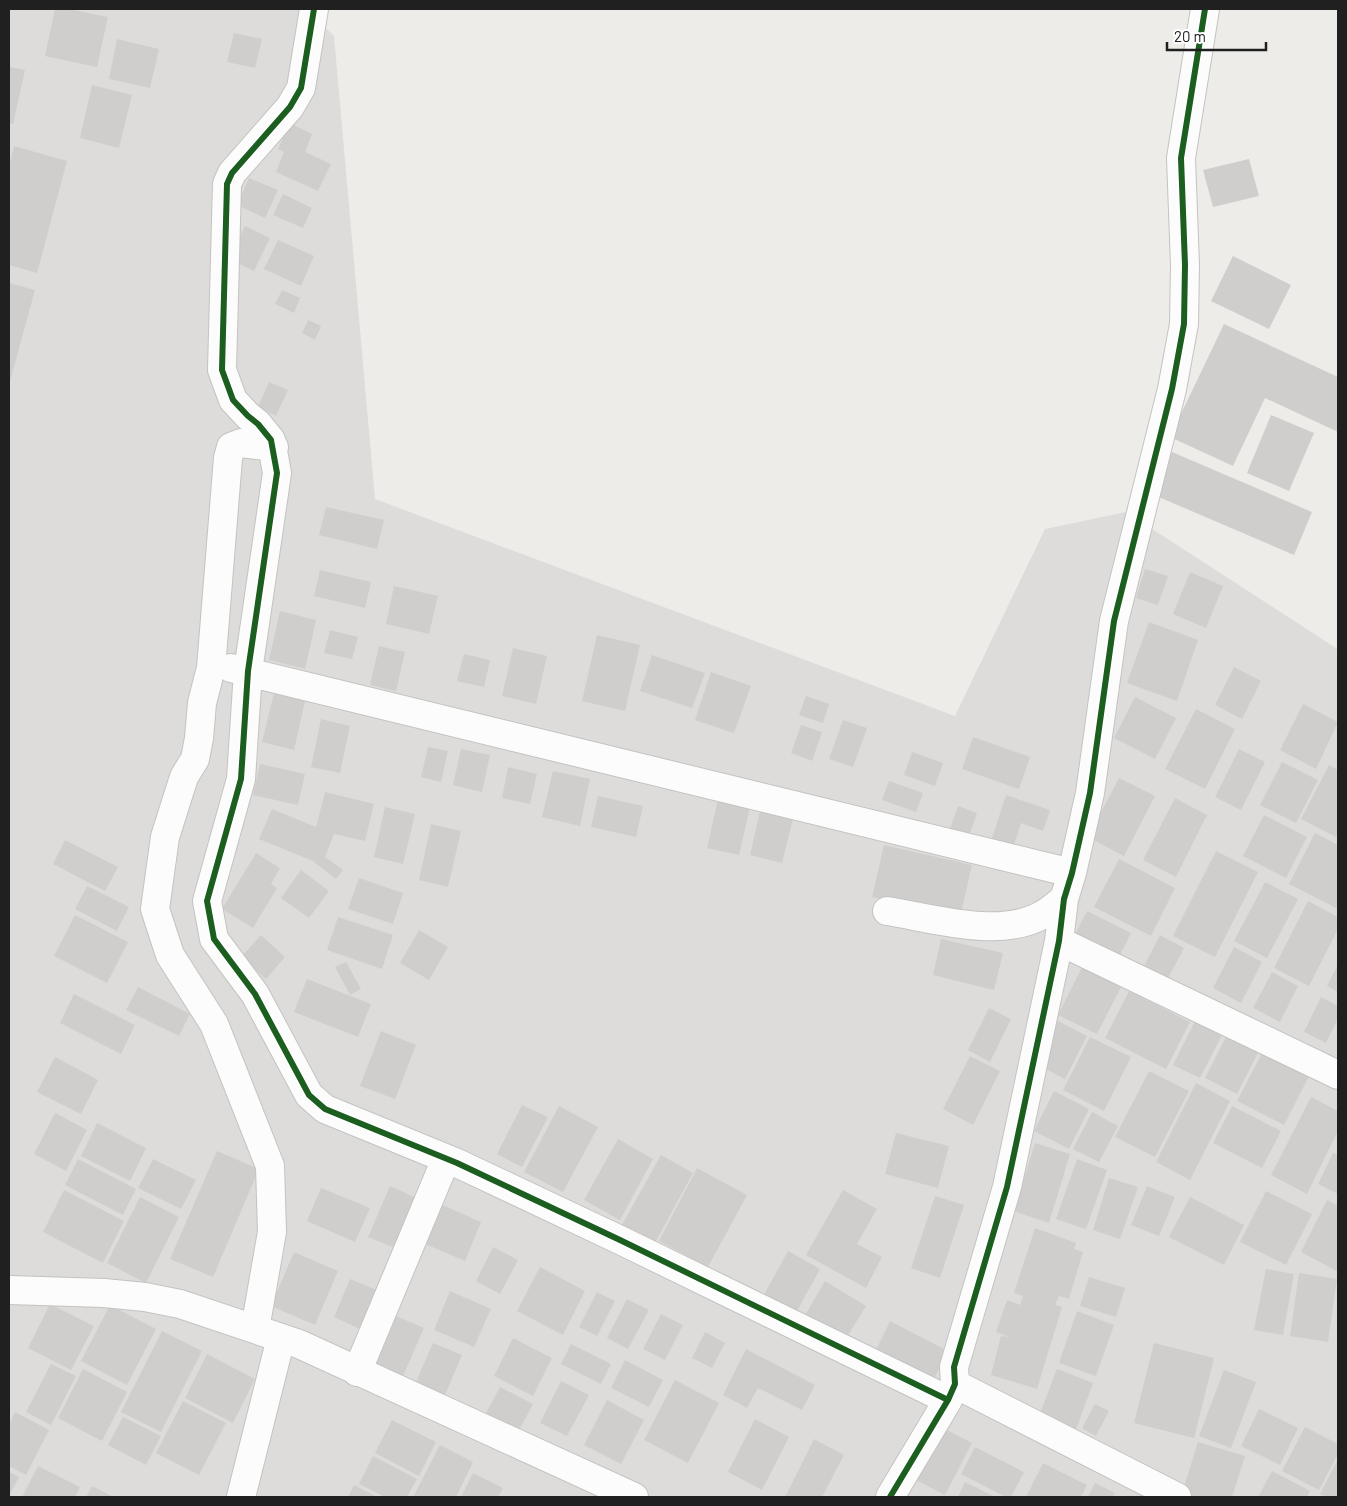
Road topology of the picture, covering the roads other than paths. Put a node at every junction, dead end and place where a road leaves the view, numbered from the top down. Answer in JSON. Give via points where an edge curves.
{"nodes":[{"id":1,"x":314,"y":9,"type":"edge"},
{"id":2,"x":1205,"y":9,"type":"edge"},
{"id":3,"x":259,"y":446,"type":"junction"},
{"id":4,"x":227,"y":669,"type":"junction"},
{"id":5,"x":1072,"y":873,"type":"junction"},
{"id":6,"x":1064,"y":899,"type":"junction"},
{"id":7,"x":888,"y":911,"type":"dead end"},
{"id":8,"x":1059,"y":942,"type":"junction"},
{"id":9,"x":1338,"y":1075,"type":"edge"},
{"id":10,"x":446,"y":1159,"type":"junction"},
{"id":11,"x":9,"y":1290,"type":"edge"},
{"id":12,"x":255,"y":1329,"type":"junction"},
{"id":13,"x":299,"y":1345,"type":"junction"},
{"id":14,"x":358,"y":1372,"type":"junction"},
{"id":15,"x":943,"y":1409,"type":"junction"},
{"id":16,"x":241,"y":1497,"type":"edge"},
{"id":17,"x":634,"y":1497,"type":"edge"},
{"id":18,"x":890,"y":1497,"type":"edge"},
{"id":19,"x":1177,"y":1497,"type":"edge"}],
"edges":[{"from":1,"to":3,"type":"street","via":[[301,88],[290,107],[232,173],[227,184],[222,370],[233,400],[271,440]]},
{"from":2,"to":5,"type":"street","via":[[1181,158],[1186,265],[1184,324],[1172,389],[1114,621],[1090,793]]},
{"from":3,"to":4,"type":"street","via":[[277,473]]},
{"from":3,"to":4,"type":"street","via":[[231,447],[228,458]]},
{"from":4,"to":5,"type":"street"},
{"from":4,"to":10,"type":"street","via":[[241,780],[207,901],[214,938],[256,994],[309,1095],[325,1109]]},
{"from":4,"to":12,"type":"street","via":[[202,703],[195,759],[184,777],[165,837],[155,908],[170,955],[214,1024],[270,1166],[272,1232]]},
{"from":5,"to":6,"type":"street"},
{"from":6,"to":7,"type":"street","via":[[1041,915],[1001,926],[980,926]]},
{"from":6,"to":8,"type":"street"},
{"from":8,"to":9,"type":"street"},
{"from":8,"to":15,"type":"street","via":[[1007,1187]]},
{"from":10,"to":14,"type":"street"},
{"from":10,"to":15,"type":"street","via":[[629,1244]]},
{"from":11,"to":12,"type":"street","via":[[145,1297],[180,1304]]},
{"from":12,"to":13,"type":"street"},
{"from":13,"to":14,"type":"street"},
{"from":13,"to":16,"type":"street"},
{"from":14,"to":17,"type":"street"},
{"from":15,"to":18,"type":"street"},
{"from":15,"to":19,"type":"street"}]}
